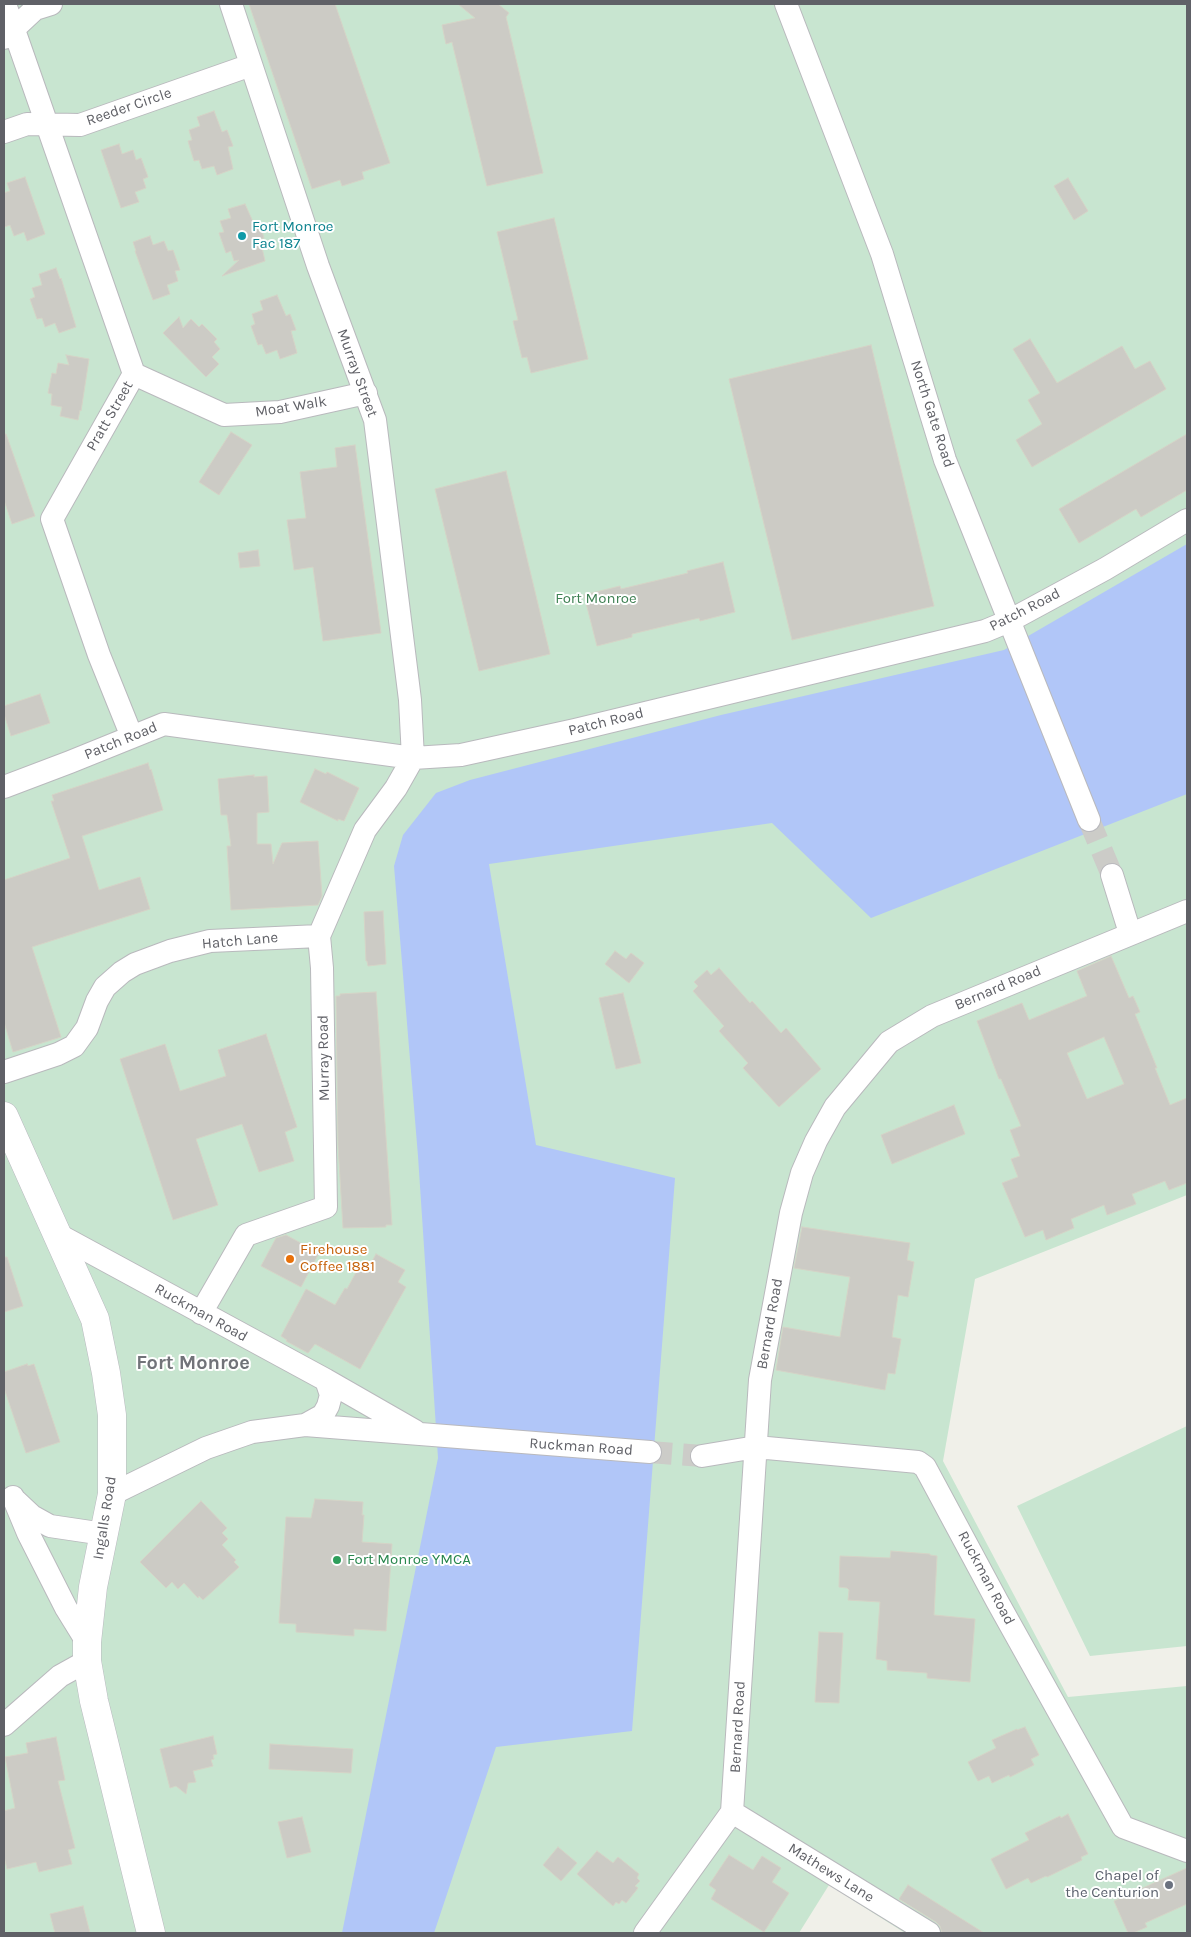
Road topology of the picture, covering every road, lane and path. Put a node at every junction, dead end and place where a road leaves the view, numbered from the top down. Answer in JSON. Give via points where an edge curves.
{"nodes":[{"id":1,"x":5,"y":4,"type":"edge"},
{"id":2,"x":51,"y":4,"type":"edge"},
{"id":3,"x":231,"y":4,"type":"edge"},
{"id":4,"x":786,"y":4,"type":"edge"},
{"id":5,"x":9,"y":34,"type":"edge"},
{"id":6,"x":251,"y":65,"type":"junction"},
{"id":7,"x":47,"y":124,"type":"junction"},
{"id":8,"x":4,"y":132,"type":"edge"},
{"id":9,"x":134,"y":374,"type":"junction"},
{"id":10,"x":366,"y":393,"type":"junction"},
{"id":11,"x":1187,"y":520,"type":"edge"},
{"id":12,"x":1012,"y":627,"type":"junction"},
{"id":13,"x":132,"y":737,"type":"junction"},
{"id":14,"x":413,"y":758,"type":"junction"},
{"id":15,"x":4,"y":787,"type":"edge"},
{"id":16,"x":1089,"y":820,"type":"tunnel mouth"},
{"id":17,"x":1112,"y":875,"type":"tunnel mouth"},
{"id":18,"x":1187,"y":910,"type":"edge"},
{"id":19,"x":1130,"y":933,"type":"junction"},
{"id":20,"x":319,"y":936,"type":"junction"},
{"id":21,"x":4,"y":1072,"type":"edge"},
{"id":22,"x":4,"y":1116,"type":"edge"},
{"id":23,"x":57,"y":1234,"type":"junction"},
{"id":24,"x":201,"y":1313,"type":"junction"},
{"id":25,"x":326,"y":1380,"type":"junction"},
{"id":26,"x":305,"y":1425,"type":"junction"},
{"id":27,"x":423,"y":1436,"type":"junction"},
{"id":28,"x":756,"y":1447,"type":"junction"},
{"id":29,"x":650,"y":1452,"type":"tunnel mouth"},
{"id":30,"x":702,"y":1456,"type":"tunnel mouth"},
{"id":31,"x":8,"y":1492,"type":"edge"},
{"id":32,"x":112,"y":1494,"type":"junction"},
{"id":33,"x":104,"y":1534,"type":"junction"},
{"id":34,"x":87,"y":1651,"type":"junction"},
{"id":35,"x":4,"y":1725,"type":"edge"},
{"id":36,"x":732,"y":1812,"type":"junction"},
{"id":37,"x":1187,"y":1851,"type":"edge"},
{"id":38,"x":151,"y":1933,"type":"edge"},
{"id":39,"x":645,"y":1933,"type":"edge"},
{"id":40,"x":929,"y":1933,"type":"edge"}],
"edges":[{"from":1,"to":5,"type":"street","name":"Pratt Street"},
{"from":2,"to":5,"type":"street","via":[[35,9]]},
{"from":3,"to":6,"type":"street","name":"Murray Street"},
{"from":4,"to":12,"type":"street","name":"North Gate Road","via":[[882,254],[945,460]]},
{"from":5,"to":7,"type":"street","name":"Pratt Street"},
{"from":6,"to":7,"type":"street","name":"Reeder Circle","via":[[80,125]]},
{"from":6,"to":10,"type":"street","name":"Murray Street","via":[[318,266]]},
{"from":7,"to":8,"type":"street","name":"Reeder Circle","via":[[27,124]]},
{"from":7,"to":9,"type":"street","name":"Pratt Street"},
{"from":9,"to":10,"type":"street","name":"Moat Walk","via":[[224,415],[280,412]]},
{"from":9,"to":13,"type":"street","name":"Pratt Street","via":[[52,519],[99,655]]},
{"from":10,"to":14,"type":"street","name":"Murray Street","via":[[375,420],[409,691]]},
{"from":11,"to":12,"type":"street","name":"Patch Road"},
{"from":12,"to":14,"type":"street","name":"Patch Road","via":[[461,755]]},
{"from":12,"to":16,"type":"street","name":"North Gate Road"},
{"from":13,"to":14,"type":"street","name":"Patch Road","via":[[164,724]]},
{"from":13,"to":15,"type":"street","name":"Patch Road"},
{"from":14,"to":20,"type":"street","name":"Murray Road","via":[[365,830]]},
{"from":17,"to":19,"type":"street"},
{"from":18,"to":19,"type":"street","name":"Bernard Road"},
{"from":19,"to":28,"type":"street","name":"Bernard Road","via":[[932,1016],[888,1042],[835,1108],[802,1173],[791,1213],[760,1380]]},
{"from":20,"to":21,"type":"street","name":"Hatch Lane","via":[[210,941],[135,964],[104,987],[87,1028],[74,1046]]},
{"from":20,"to":24,"type":"street","name":"Murray Road","via":[[326,1207],[246,1235]]},
{"from":22,"to":23,"type":"street","name":"Ingalls Road"},
{"from":23,"to":24,"type":"street","name":"Ruckman Road"},
{"from":23,"to":32,"type":"street","name":"Ingalls Road","via":[[95,1319],[112,1415]]},
{"from":24,"to":25,"type":"street","name":"Ruckman Road"},
{"from":25,"to":26,"type":"street","via":[[331,1395],[328,1406],[323,1415]]},
{"from":25,"to":27,"type":"street","name":"Ruckman Road"},
{"from":26,"to":27,"type":"street","name":"Ruckman Road"},
{"from":26,"to":32,"type":"street","name":"Ruckman Road","via":[[252,1432],[206,1448]]},
{"from":27,"to":29,"type":"street","name":"Ruckman Road"},
{"from":28,"to":30,"type":"street","name":"Ruckman Road"},
{"from":28,"to":36,"type":"street","name":"Bernard Road"},
{"from":28,"to":37,"type":"street","name":"Ruckman Road","via":[[918,1462],[926,1467],[1123,1827]]},
{"from":31,"to":33,"type":"street","via":[[32,1516],[50,1526]]},
{"from":31,"to":34,"type":"street"},
{"from":32,"to":33,"type":"street","name":"Ingalls Road"},
{"from":33,"to":34,"type":"street","name":"Ingalls Road","via":[[93,1587]]},
{"from":34,"to":35,"type":"street"},
{"from":34,"to":38,"type":"street","name":"Ingalls Road","via":[[94,1701]]},
{"from":36,"to":39,"type":"street"},
{"from":36,"to":40,"type":"street","name":"Mathews Lane"}]}
